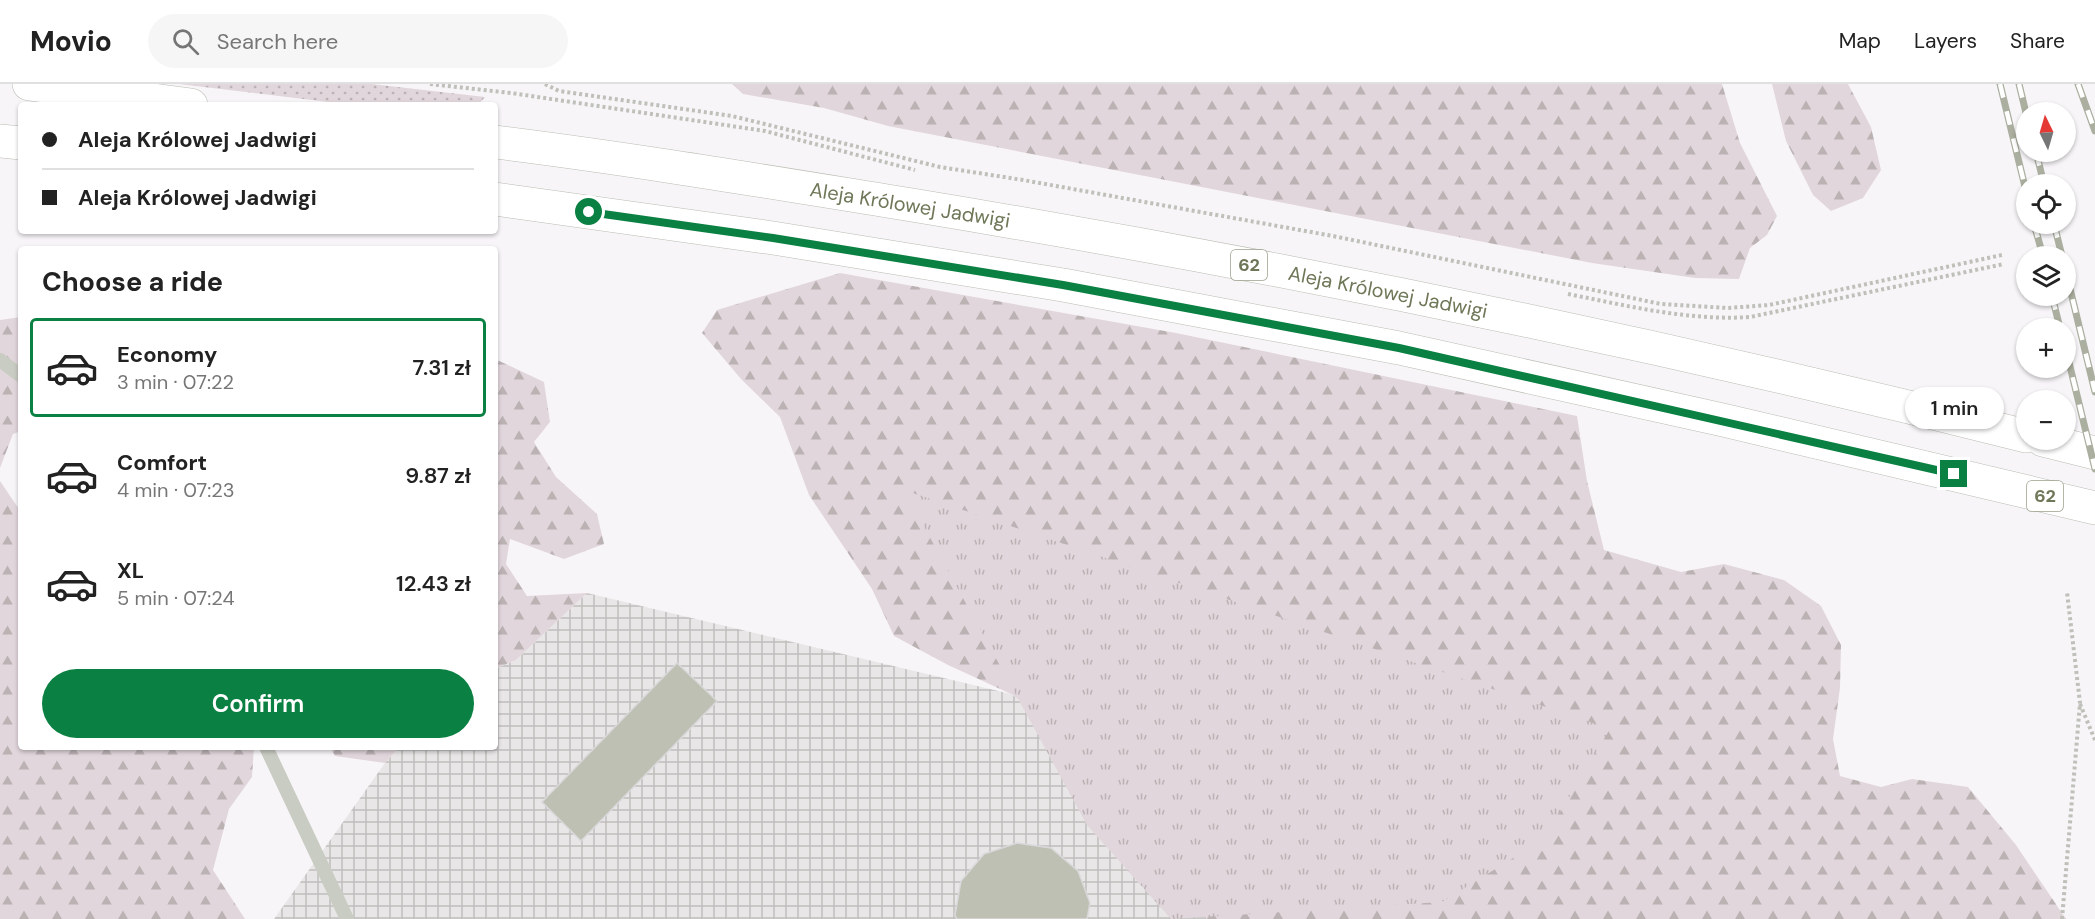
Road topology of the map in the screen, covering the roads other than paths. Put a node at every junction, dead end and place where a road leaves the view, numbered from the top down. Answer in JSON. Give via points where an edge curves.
{"nodes":[{"id":1,"x":29,"y":84,"type":"edge"},
{"id":2,"x":168,"y":102,"type":"edge"},
{"id":3,"x":0,"y":141,"type":"edge"},
{"id":4,"x":498,"y":142,"type":"edge"},
{"id":5,"x":18,"y":143,"type":"edge"},
{"id":6,"x":498,"y":199,"type":"edge"},
{"id":7,"x":0,"y":360,"type":"edge"},
{"id":8,"x":18,"y":374,"type":"edge"},
{"id":9,"x":2016,"y":434,"type":"edge"},
{"id":10,"x":2076,"y":448,"type":"edge"},
{"id":11,"x":2095,"y":453,"type":"edge"},
{"id":12,"x":2095,"y":508,"type":"edge"},
{"id":13,"x":267,"y":750,"type":"edge"},
{"id":14,"x":347,"y":919,"type":"edge"}],
"edges":[{"from":1,"to":2,"type":"main road"},
{"from":3,"to":5,"type":"main road"},
{"from":4,"to":9,"type":"main road","name":"Aleja Królowej Jadwigi","number":"62","via":[[1028,224],[1395,292],[1718,361]]},
{"from":6,"to":12,"type":"main road","number":"62","via":[[1051,283],[1399,348]]},
{"from":7,"to":8,"type":"lane"},
{"from":10,"to":11,"type":"main road"},
{"from":13,"to":14,"type":"lane"}]}
